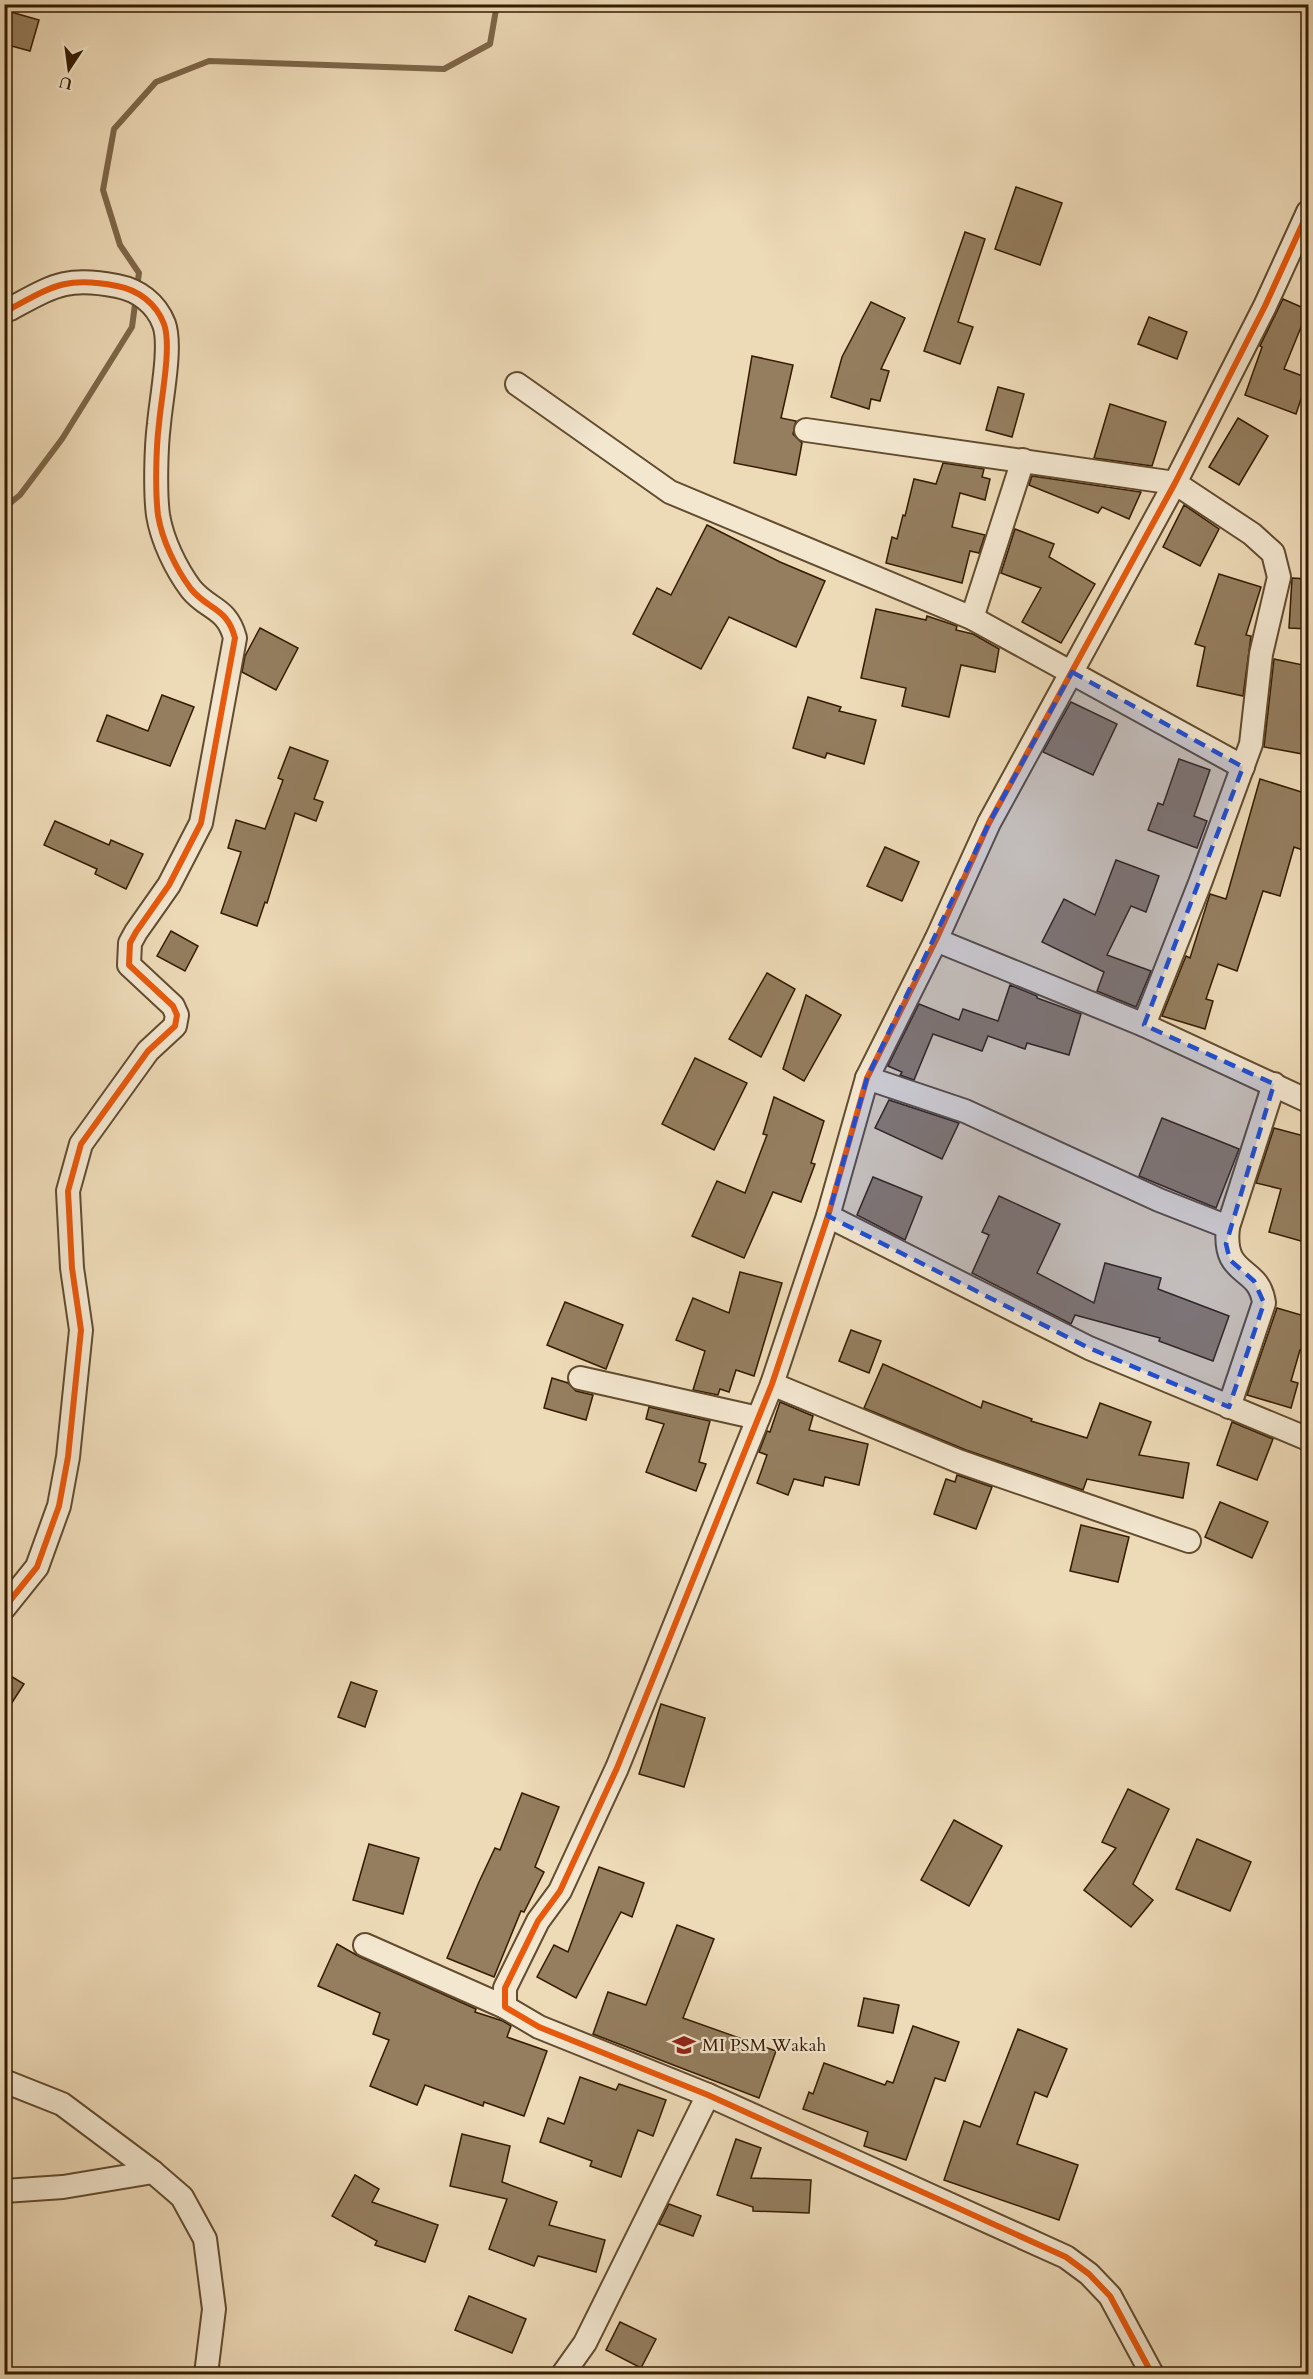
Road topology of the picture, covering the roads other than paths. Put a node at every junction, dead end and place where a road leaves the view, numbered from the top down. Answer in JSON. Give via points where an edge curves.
{"nodes":[{"id":1,"x":1308,"y":212,"type":"edge"},
{"id":2,"x":4,"y":310,"type":"edge"},
{"id":3,"x":517,"y":384,"type":"dead end"},
{"id":4,"x":806,"y":430,"type":"dead end"},
{"id":5,"x":1023,"y":460,"type":"junction"},
{"id":6,"x":1175,"y":483,"type":"junction"},
{"id":7,"x":972,"y":618,"type":"junction"},
{"id":8,"x":1072,"y":672,"type":"junction"},
{"id":9,"x":1243,"y":767,"type":"junction"},
{"id":10,"x":936,"y":940,"type":"junction"},
{"id":11,"x":1143,"y":1025,"type":"junction"},
{"id":12,"x":867,"y":1078,"type":"junction"},
{"id":13,"x":1274,"y":1084,"type":"junction"},
{"id":14,"x":1308,"y":1101,"type":"edge"},
{"id":15,"x":828,"y":1216,"type":"junction"},
{"id":16,"x":1228,"y":1227,"type":"junction"},
{"id":17,"x":580,"y":1378,"type":"dead end"},
{"id":18,"x":772,"y":1384,"type":"junction"},
{"id":19,"x":1228,"y":1407,"type":"junction"},
{"id":20,"x":758,"y":1418,"type":"junction"},
{"id":21,"x":1308,"y":1439,"type":"edge"},
{"id":22,"x":1189,"y":1541,"type":"dead end"},
{"id":23,"x":4,"y":1608,"type":"edge"},
{"id":24,"x":366,"y":1945,"type":"dead end"},
{"id":25,"x":505,"y":2007,"type":"junction"},
{"id":26,"x":4,"y":2081,"type":"edge"},
{"id":27,"x":708,"y":2095,"type":"junction"},
{"id":28,"x":153,"y":2172,"type":"junction"},
{"id":29,"x":4,"y":2191,"type":"edge"},
{"id":30,"x":204,"y":2374,"type":"edge"},
{"id":31,"x":563,"y":2374,"type":"edge"},
{"id":32,"x":1152,"y":2374,"type":"edge"}],
"edges":[{"from":1,"to":6,"type":"street"},
{"from":2,"to":23,"type":"street","via":[[54,285],[98,282],[147,297],[165,325],[166,361],[158,427],[158,514],[172,556],[192,590],[231,622],[235,638],[201,824],[169,885],[136,932],[128,953],[129,965],[173,1006],[176,1026],[148,1051],[81,1144],[75,1161],[68,1191],[72,1268],[81,1330],[68,1457],[59,1506],[37,1568]]},
{"from":3,"to":7,"type":"street","via":[[670,492]]},
{"from":4,"to":5,"type":"street"},
{"from":5,"to":6,"type":"street"},
{"from":5,"to":7,"type":"street"},
{"from":6,"to":8,"type":"street"},
{"from":6,"to":9,"type":"street","via":[[1252,534],[1273,553],[1279,577],[1261,654],[1251,744]]},
{"from":7,"to":8,"type":"street"},
{"from":8,"to":9,"type":"street"},
{"from":8,"to":10,"type":"street","via":[[989,823]]},
{"from":9,"to":11,"type":"street"},
{"from":10,"to":11,"type":"street"},
{"from":10,"to":12,"type":"street"},
{"from":11,"to":13,"type":"street"},
{"from":12,"to":15,"type":"street"},
{"from":12,"to":16,"type":"street","via":[[965,1111],[1159,1200]]},
{"from":13,"to":14,"type":"street"},
{"from":13,"to":16,"type":"street"},
{"from":15,"to":18,"type":"street"},
{"from":15,"to":19,"type":"street","via":[[1089,1348]]},
{"from":16,"to":19,"type":"street","via":[[1226,1244],[1230,1260],[1263,1291],[1264,1303]]},
{"from":17,"to":20,"type":"street"},
{"from":18,"to":20,"type":"street"},
{"from":18,"to":22,"type":"street","via":[[958,1461]]},
{"from":19,"to":21,"type":"street"},
{"from":20,"to":25,"type":"street","via":[[617,1768],[560,1891],[538,1921],[506,1988]]},
{"from":24,"to":25,"type":"street"},
{"from":25,"to":27,"type":"street","via":[[539,2027]]},
{"from":26,"to":28,"type":"street","via":[[62,2104]]},
{"from":27,"to":31,"type":"street","via":[[585,2343]]},
{"from":27,"to":32,"type":"street","via":[[1066,2257],[1110,2296]]},
{"from":28,"to":29,"type":"street","via":[[63,2187]]},
{"from":28,"to":30,"type":"street","via":[[182,2197],[205,2240],[214,2309]]}]}
